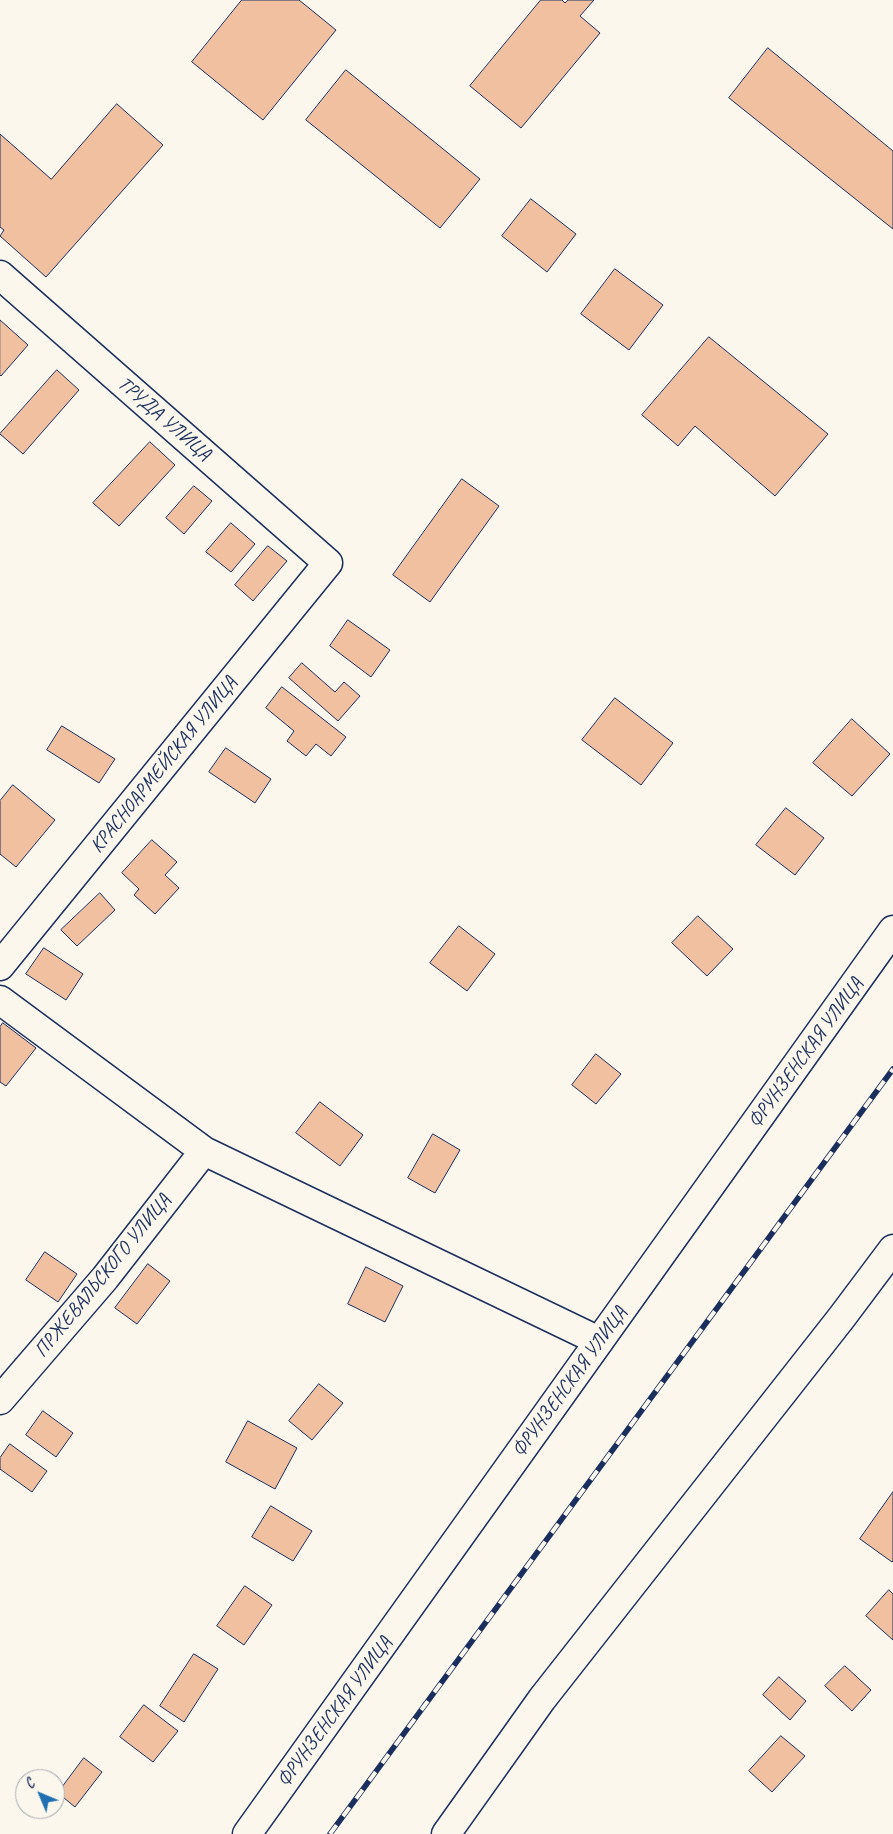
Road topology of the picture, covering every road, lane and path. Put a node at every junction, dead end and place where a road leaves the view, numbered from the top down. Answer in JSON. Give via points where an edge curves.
{"nodes":[{"id":1,"x":0,"y":275,"type":"edge"},
{"id":2,"x":328,"y":563,"type":"joint"},
{"id":3,"x":893,"y":930,"type":"edge"},
{"id":4,"x":0,"y":966,"type":"edge"},
{"id":5,"x":0,"y":1000,"type":"edge"},
{"id":6,"x":204,"y":1152,"type":"junction"},
{"id":7,"x":893,"y":1249,"type":"edge"},
{"id":8,"x":599,"y":1341,"type":"junction"},
{"id":9,"x":0,"y":1400,"type":"edge"},
{"id":10,"x":247,"y":1834,"type":"edge"},
{"id":11,"x":446,"y":1834,"type":"edge"}],
"edges":[{"from":1,"to":2,"type":"street","name":"ТРУДА УЛИЦА"},
{"from":2,"to":4,"type":"street","name":"КРАСНОАРМЕЙСКАЯ УЛИЦА"},
{"from":3,"to":8,"type":"street","name":"ФРУНЗЕНСКАЯ УЛИЦА"},
{"from":5,"to":6,"type":"street"},
{"from":6,"to":8,"type":"street"},
{"from":6,"to":9,"type":"street","name":"ПРЖЕВАЛЬСКОГО УЛИЦА","via":[[105,1278]]},
{"from":7,"to":11,"type":"street","via":[[542,1699]]},
{"from":8,"to":10,"type":"street","name":"ФРУНЗЕНСКАЯ УЛИЦА"}]}
